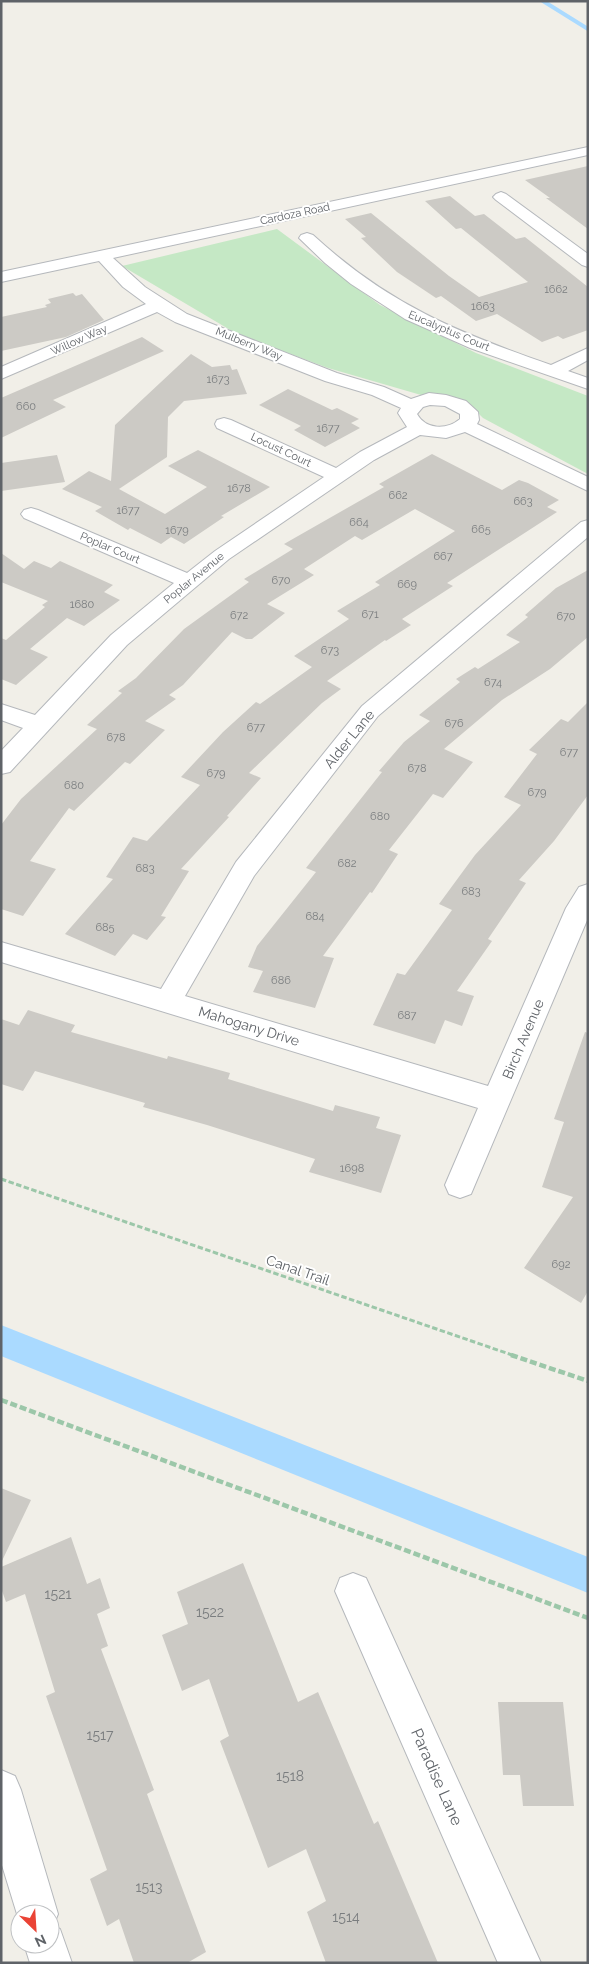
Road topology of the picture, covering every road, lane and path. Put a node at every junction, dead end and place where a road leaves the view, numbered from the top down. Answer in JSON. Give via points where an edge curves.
{"nodes":[{"id":1,"x":588,"y":151,"type":"edge"},
{"id":2,"x":501,"y":197,"type":"dead end"},
{"id":3,"x":307,"y":238,"type":"dead end"},
{"id":4,"x":103,"y":256,"type":"junction"},
{"id":5,"x":588,"y":262,"type":"edge"},
{"id":6,"x":1,"y":277,"type":"edge"},
{"id":7,"x":158,"y":305,"type":"junction"},
{"id":8,"x":588,"y":352,"type":"edge"},
{"id":9,"x":553,"y":371,"type":"junction"},
{"id":10,"x":1,"y":374,"type":"edge"},
{"id":11,"x":588,"y":384,"type":"edge"},
{"id":12,"x":412,"y":406,"type":"junction"},
{"id":13,"x":224,"y":424,"type":"dead end"},
{"id":14,"x":465,"y":425,"type":"junction"},
{"id":15,"x":418,"y":428,"type":"junction"},
{"id":16,"x":338,"y":476,"type":"junction"},
{"id":17,"x":588,"y":485,"type":"edge"},
{"id":18,"x":31,"y":514,"type":"dead end"},
{"id":19,"x":588,"y":526,"type":"edge"},
{"id":20,"x":189,"y":582,"type":"junction"},
{"id":21,"x":1,"y":712,"type":"edge"},
{"id":22,"x":40,"y":725,"type":"junction"},
{"id":23,"x":1,"y":766,"type":"edge"},
{"id":24,"x":588,"y":894,"type":"edge"},
{"id":25,"x":1,"y":952,"type":"edge"},
{"id":26,"x":168,"y":1002,"type":"junction"},
{"id":27,"x":496,"y":1101,"type":"junction"},
{"id":28,"x":1,"y":1179,"type":"edge"},
{"id":29,"x":460,"y":1185,"type":"dead end"},
{"id":30,"x":588,"y":1381,"type":"edge"},
{"id":31,"x":1,"y":1400,"type":"edge"},
{"id":32,"x":353,"y":1591,"type":"dead end"},
{"id":33,"x":588,"y":1618,"type":"edge"},
{"id":34,"x":1,"y":1790,"type":"edge"},
{"id":35,"x":34,"y":1904,"type":"edge"},
{"id":36,"x":520,"y":1963,"type":"edge"}],
"edges":[{"from":1,"to":4,"type":"street","name":"Cardoza Road"},
{"from":2,"to":5,"type":"street"},
{"from":3,"to":9,"type":"street","name":"Eucalyptus Court","via":[[354,278],[410,314],[471,342]]},
{"from":4,"to":6,"type":"street","name":"Cardoza Road"},
{"from":4,"to":7,"type":"street","name":"Mulberry Way","via":[[122,278]]},
{"from":7,"to":10,"type":"street","name":"Willow Way"},
{"from":7,"to":12,"type":"street","name":"Mulberry Way","via":[[181,318]]},
{"from":8,"to":9,"type":"street"},
{"from":9,"to":11,"type":"street","name":"Eucalyptus Court"},
{"from":12,"to":14,"type":"street","via":[[430,399],[461,404],[469,412],[470,420]]},
{"from":12,"to":15,"type":"street","via":[[407,413],[410,422]]},
{"from":13,"to":16,"type":"street","name":"Locust Court"},
{"from":14,"to":15,"type":"street","via":[[449,432]]},
{"from":14,"to":17,"type":"street"},
{"from":15,"to":16,"type":"street","name":"Poplar Avenue"},
{"from":16,"to":20,"type":"street","name":"Poplar Avenue","via":[[222,555]]},
{"from":18,"to":20,"type":"street","name":"Poplar Court"},
{"from":19,"to":26,"type":"street","name":"Alder Lane","via":[[370,711],[245,870]]},
{"from":20,"to":22,"type":"street","name":"Poplar Avenue","via":[[119,640]]},
{"from":21,"to":22,"type":"street"},
{"from":22,"to":23,"type":"street","name":"Poplar Avenue"},
{"from":24,"to":27,"type":"street","name":"Birch Avenue","via":[[579,908]]},
{"from":25,"to":26,"type":"street","name":"Mahogany Drive"},
{"from":26,"to":27,"type":"street","name":"Mahogany Drive"},
{"from":27,"to":29,"type":"street","name":"Birch Avenue"},
{"from":28,"to":30,"type":"path","name":"Canal Trail"},
{"from":31,"to":33,"type":"path"},
{"from":32,"to":36,"type":"street","name":"Paradise Lane"},
{"from":34,"to":35,"type":"street"}]}
